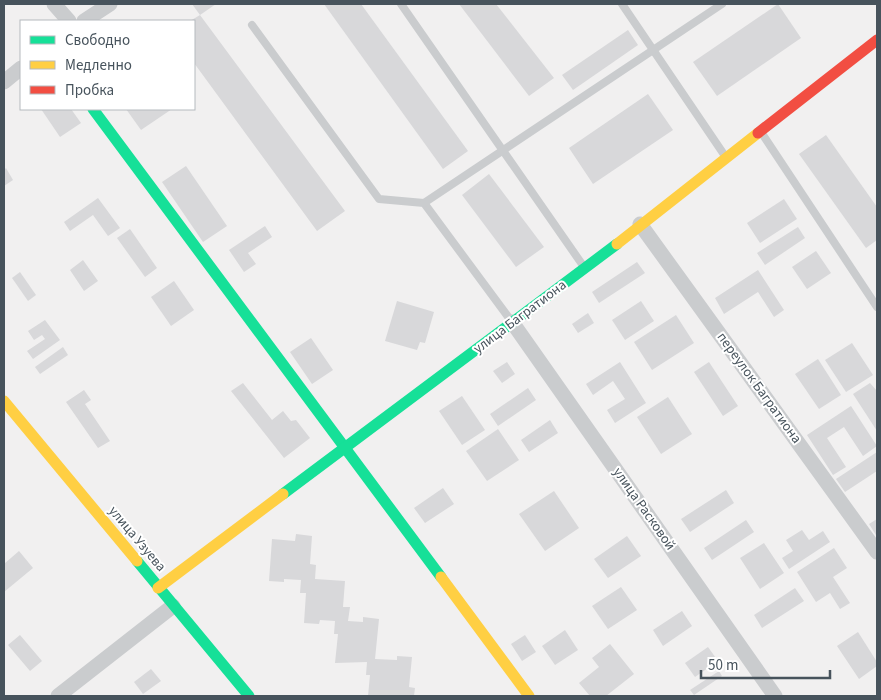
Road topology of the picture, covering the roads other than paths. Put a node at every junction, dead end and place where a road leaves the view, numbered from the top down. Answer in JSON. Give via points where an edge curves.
{"nodes":[{"id":1,"x":54,"y":4,"type":"edge"},
{"id":2,"x":110,"y":4,"type":"edge"},
{"id":3,"x":401,"y":4,"type":"edge"},
{"id":4,"x":622,"y":4,"type":"edge"},
{"id":5,"x":722,"y":4,"type":"edge"},
{"id":6,"x":67,"y":20,"type":"edge"},
{"id":7,"x":86,"y":20,"type":"edge"},
{"id":8,"x":252,"y":25,"type":"dead end"},
{"id":9,"x":877,"y":40,"type":"edge"},
{"id":10,"x":652,"y":48,"type":"junction"},
{"id":11,"x":20,"y":69,"type":"edge"},
{"id":12,"x":4,"y":82,"type":"edge"},
{"id":13,"x":95,"y":110,"type":"edge"},
{"id":14,"x":760,"y":132,"type":"junction"},
{"id":15,"x":502,"y":149,"type":"junction"},
{"id":16,"x":726,"y":158,"type":"junction"},
{"id":17,"x":424,"y":203,"type":"junction"},
{"id":18,"x":640,"y":224,"type":"junction"},
{"id":19,"x":584,"y":268,"type":"junction"},
{"id":20,"x":877,"y":307,"type":"edge"},
{"id":21,"x":512,"y":322,"type":"junction"},
{"id":22,"x":4,"y":401,"type":"edge"},
{"id":23,"x":346,"y":448,"type":"junction"},
{"id":24,"x":877,"y":552,"type":"edge"},
{"id":25,"x":158,"y":588,"type":"junction"},
{"id":26,"x":173,"y":606,"type":"junction"},
{"id":27,"x":58,"y":696,"type":"edge"},
{"id":28,"x":248,"y":696,"type":"edge"},
{"id":29,"x":529,"y":696,"type":"edge"},
{"id":30,"x":775,"y":696,"type":"edge"}],
"edges":[{"from":1,"to":6,"type":"street"},
{"from":2,"to":7,"type":"street"},
{"from":3,"to":15,"type":"lane"},
{"from":4,"to":10,"type":"lane"},
{"from":5,"to":10,"type":"lane"},
{"from":8,"to":17,"type":"lane","via":[[379,200]]},
{"from":9,"to":14,"type":"street","name":"улица Багратиона"},
{"from":10,"to":15,"type":"lane"},
{"from":10,"to":16,"type":"lane"},
{"from":11,"to":12,"type":"street"},
{"from":13,"to":23,"type":"street"},
{"from":14,"to":16,"type":"street","name":"улица Багратиона"},
{"from":14,"to":20,"type":"lane"},
{"from":15,"to":17,"type":"lane"},
{"from":15,"to":19,"type":"lane"},
{"from":16,"to":18,"type":"street","name":"улица Багратиона"},
{"from":17,"to":21,"type":"lane"},
{"from":18,"to":19,"type":"street","name":"улица Багратиона"},
{"from":18,"to":24,"type":"street","name":"переулок Багратиона"},
{"from":19,"to":21,"type":"street","name":"улица Багратиона"},
{"from":21,"to":23,"type":"street","name":"улица Багратиона"},
{"from":21,"to":30,"type":"street","name":"улица Расковой"},
{"from":22,"to":25,"type":"street","name":"улица Узуева"},
{"from":23,"to":25,"type":"street","name":"улица Багратиона"},
{"from":23,"to":29,"type":"street"},
{"from":25,"to":26,"type":"street","name":"улица Узуева"},
{"from":26,"to":27,"type":"street"},
{"from":26,"to":28,"type":"street","name":"улица Узуева"}]}
